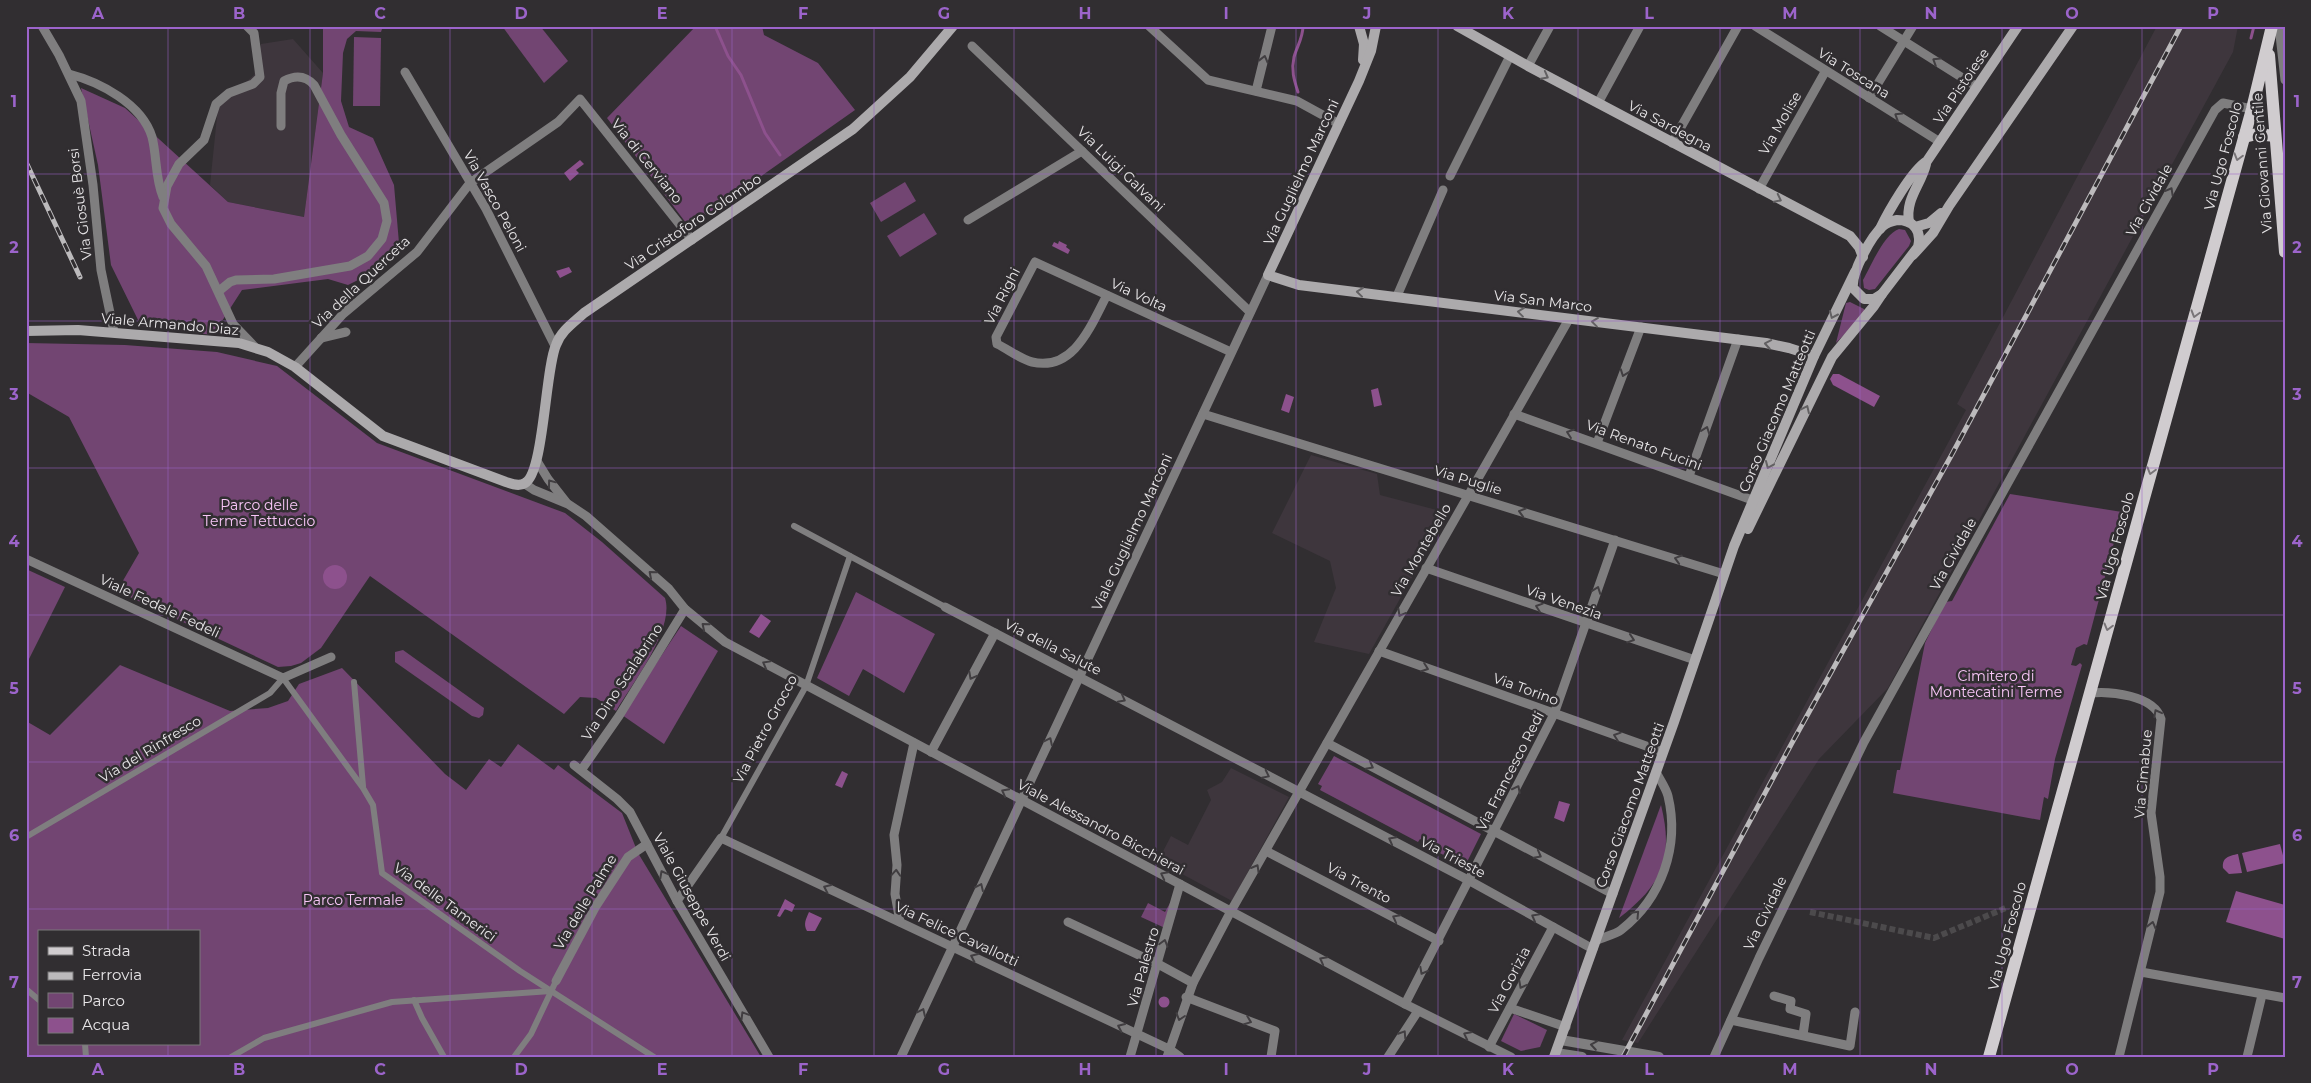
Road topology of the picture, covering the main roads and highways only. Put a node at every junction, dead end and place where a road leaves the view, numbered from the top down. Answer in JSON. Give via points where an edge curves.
{"nodes":[{"id":1,"x":953,"y":26,"type":"edge"},
{"id":2,"x":1359,"y":26,"type":"edge"},
{"id":3,"x":1376,"y":26,"type":"edge"},
{"id":4,"x":1457,"y":26,"type":"edge"},
{"id":5,"x":2018,"y":26,"type":"edge"},
{"id":6,"x":2073,"y":26,"type":"edge"},
{"id":7,"x":2272,"y":26,"type":"edge"},
{"id":8,"x":2268,"y":42,"type":"junction"},
{"id":9,"x":1359,"y":81,"type":"junction"},
{"id":10,"x":2244,"y":136,"type":"junction"},
{"id":11,"x":2275,"y":136,"type":"junction"},
{"id":12,"x":1927,"y":161,"type":"junction"},
{"id":13,"x":1898,"y":199,"type":"junction"},
{"id":14,"x":1949,"y":206,"type":"junction"},
{"id":15,"x":1908,"y":210,"type":"junction"},
{"id":16,"x":1912,"y":224,"type":"junction"},
{"id":17,"x":1880,"y":229,"type":"junction"},
{"id":18,"x":2285,"y":252,"type":"edge"},
{"id":19,"x":1913,"y":255,"type":"junction"},
{"id":20,"x":1863,"y":257,"type":"junction"},
{"id":21,"x":1855,"y":272,"type":"junction"},
{"id":22,"x":1268,"y":275,"type":"joint"},
{"id":23,"x":1882,"y":294,"type":"junction"},
{"id":24,"x":26,"y":331,"type":"edge"},
{"id":25,"x":1814,"y":356,"type":"junction"},
{"id":26,"x":525,"y":484,"type":"joint"},
{"id":27,"x":1756,"y":505,"type":"junction"},
{"id":28,"x":1555,"y":1055,"type":"edge"},
{"id":29,"x":1990,"y":1057,"type":"edge"}],
"edges":[{"from":1,"to":26,"type":"main road","name":"Via Cristoforo Colombo","via":[[910,77],[853,129],[584,313],[561,335],[549,373],[537,461]]},
{"from":2,"to":9,"type":"main road","name":"Via Guglielmo Marconi","via":[[1364,50]]},
{"from":3,"to":9,"type":"main road","name":"Via Guglielmo Marconi","via":[[1371,51]]},
{"from":4,"to":20,"type":"main road","name":"Via Sardegna","one_way":true,"via":[[1850,236]]},
{"from":5,"to":12,"type":"main road","name":"Via Pistoiese"},
{"from":6,"to":14,"type":"main road"},
{"from":7,"to":8,"type":"main road","name":"Via Ugo Foscolo"},
{"from":8,"to":10,"type":"main road","name":"Via Ugo Foscolo"},
{"from":8,"to":11,"type":"main road","name":"Via Giovanni Gentile"},
{"from":9,"to":22,"type":"main road","name":"Via Guglielmo Marconi"},
{"from":10,"to":11,"type":"main road"},
{"from":10,"to":29,"type":"main road","name":"Via Ugo Foscolo","one_way":true},
{"from":11,"to":18,"type":"main road","name":"Via Giovanni Gentile"},
{"from":12,"to":13,"type":"main road","name":"Via Pistoiese","via":[[1916,171]]},
{"from":12,"to":15,"type":"main road","name":"Via Pistoiese"},
{"from":13,"to":15,"type":"main road"},
{"from":13,"to":17,"type":"main road","name":"Via Pistoiese"},
{"from":14,"to":16,"type":"main road","via":[[1932,222]]},
{"from":14,"to":19,"type":"main road","name":"Corso Giacomo Matteotti","via":[[1933,233]]},
{"from":15,"to":16,"type":"main road","name":"Via Pistoiese"},
{"from":16,"to":17,"type":"main road","via":[[1892,221]]},
{"from":16,"to":19,"type":"main road","name":"Via Pistoiese","via":[[1920,240]]},
{"from":17,"to":20,"type":"main road","name":"Via Pistoiese"},
{"from":19,"to":23,"type":"main road","name":"Corso Giacomo Matteotti"},
{"from":20,"to":21,"type":"main road","name":"Corso Giacomo Matteotti"},
{"from":21,"to":23,"type":"main road","via":[[1852,284],[1857,294],[1864,299]]},
{"from":21,"to":25,"type":"main road","name":"Corso Giacomo Matteotti","one_way":true},
{"from":25,"to":22,"type":"main road","name":"Via San Marco","one_way":true,"via":[[1738,339],[1298,285]]},
{"from":27,"to":23,"type":"main road","name":"Corso Giacomo Matteotti","one_way":true,"via":[[1832,357]]},
{"from":24,"to":26,"type":"main road","name":"Viale Armando Diaz","via":[[114,332],[255,347],[295,367],[383,436],[506,482]]},
{"from":25,"to":27,"type":"main road","name":"Corso Giacomo Matteotti","one_way":true},
{"from":27,"to":28,"type":"main road","name":"Corso Giacomo Matteotti","via":[[1724,574]]}]}
